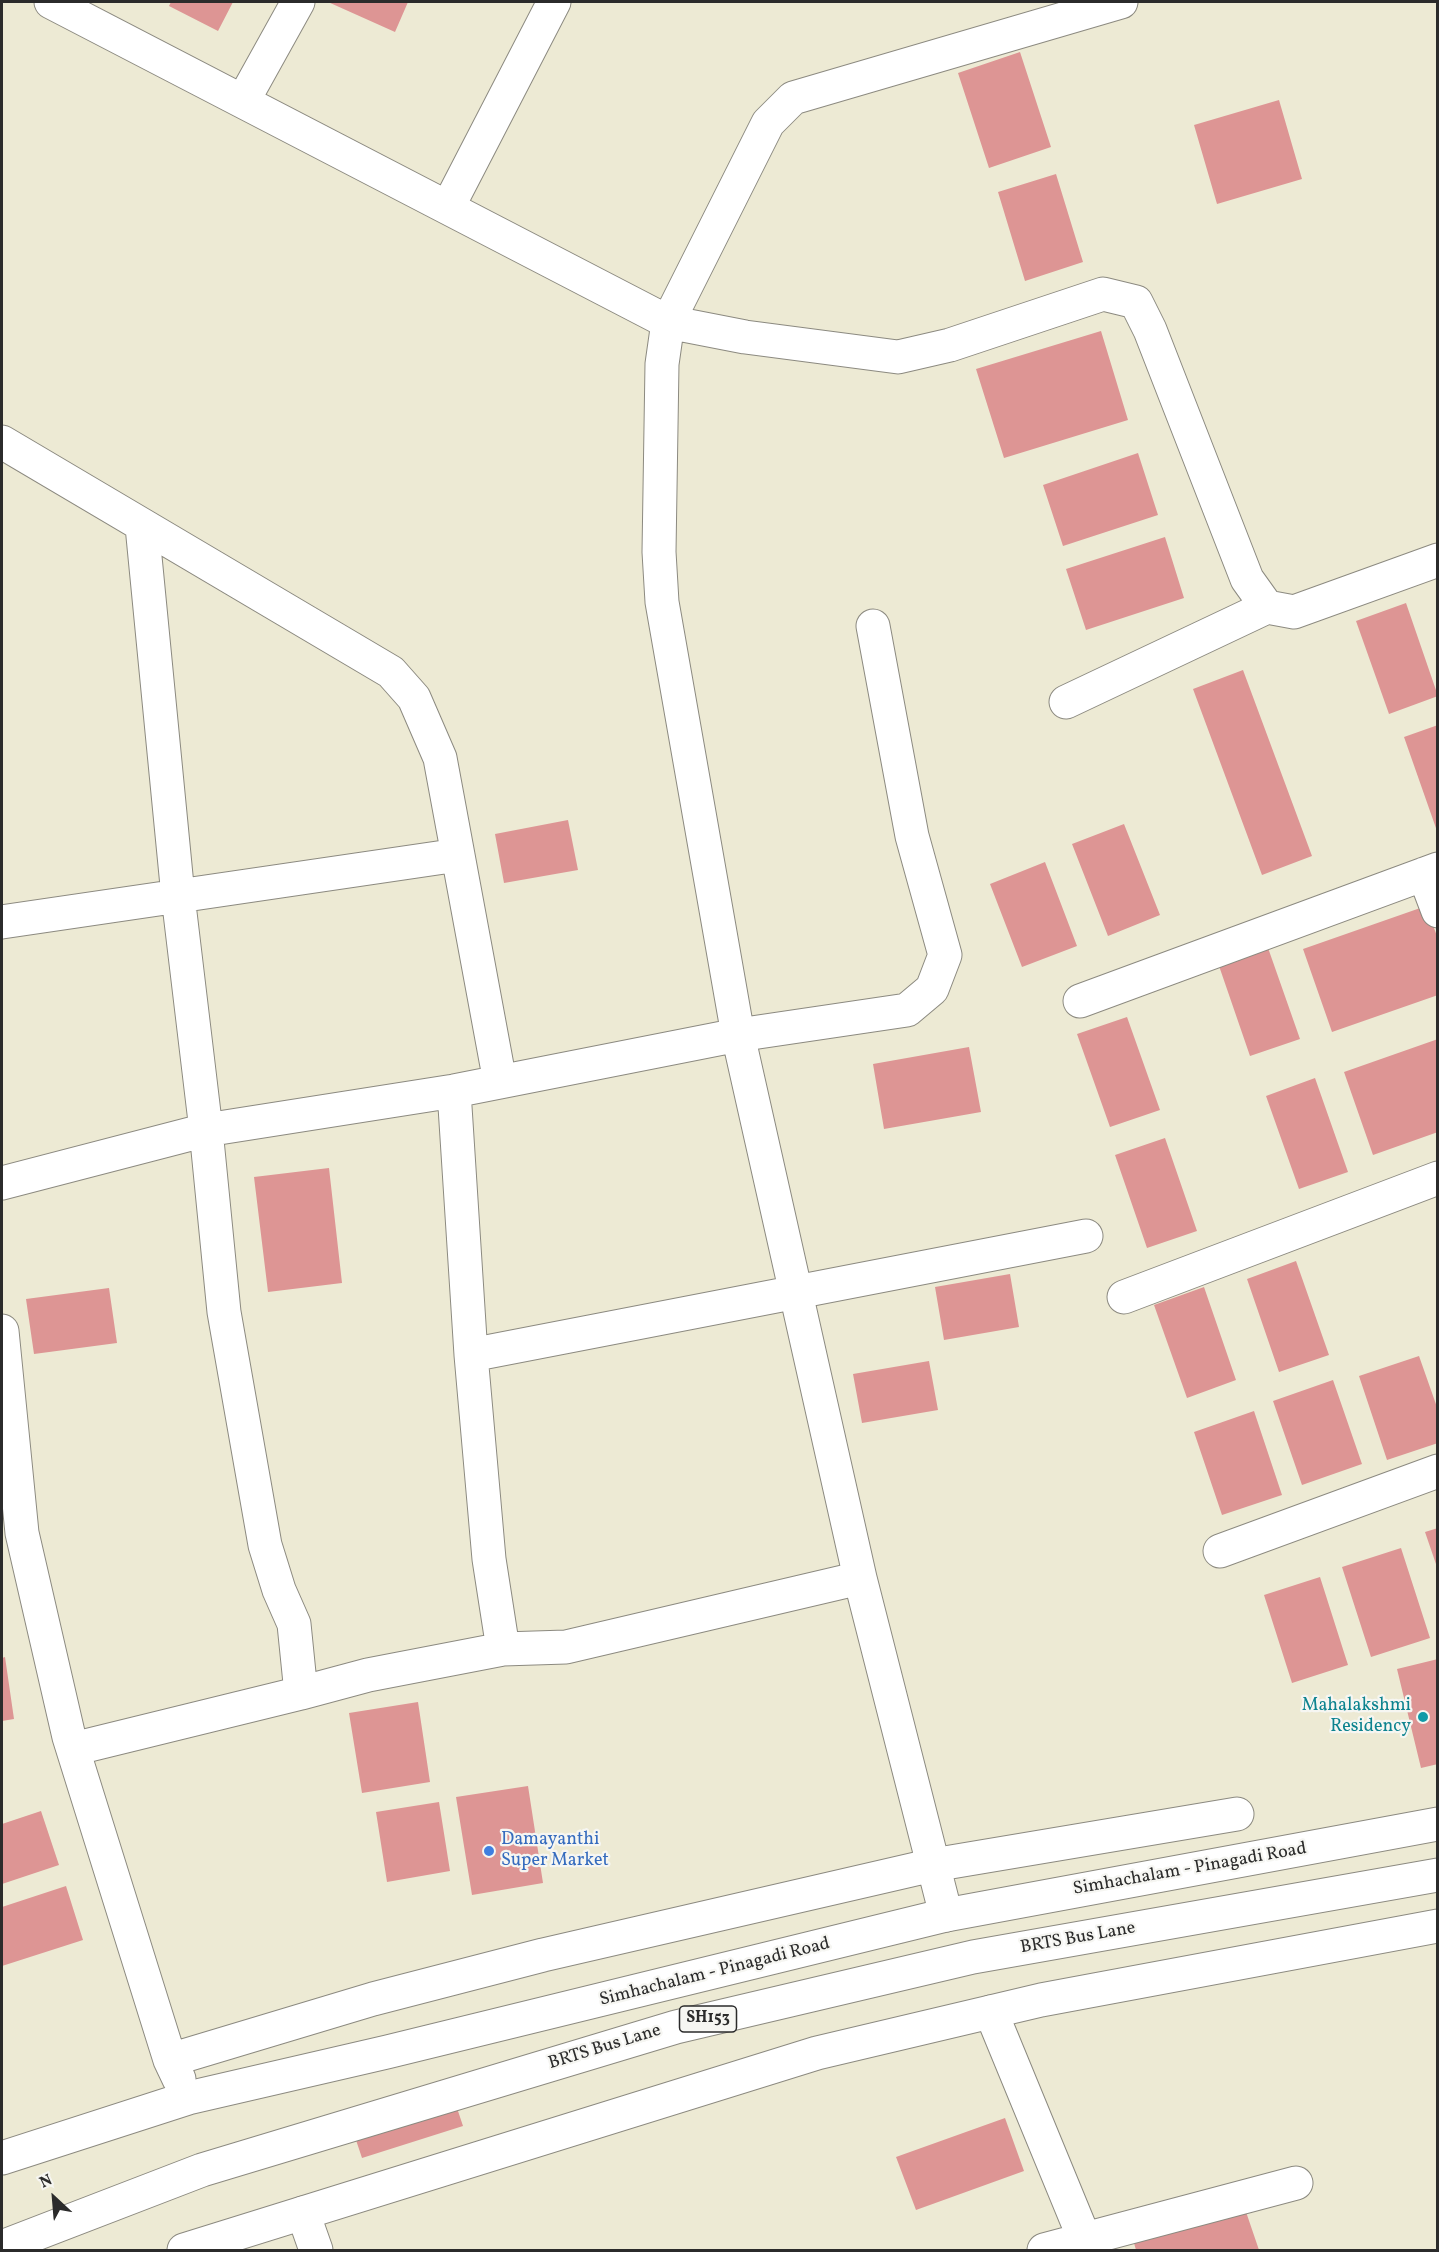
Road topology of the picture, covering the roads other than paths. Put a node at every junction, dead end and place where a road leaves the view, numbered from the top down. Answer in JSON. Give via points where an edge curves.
{"nodes":[{"id":1,"x":51,"y":2,"type":"edge"},
{"id":2,"x":298,"y":2,"type":"edge"},
{"id":3,"x":554,"y":2,"type":"edge"},
{"id":4,"x":1121,"y":2,"type":"edge"},
{"id":5,"x":243,"y":101,"type":"junction"},
{"id":6,"x":448,"y":207,"type":"junction"},
{"id":7,"x":668,"y":322,"type":"junction"},
{"id":8,"x":2,"y":442,"type":"edge"},
{"id":9,"x":142,"y":526,"type":"junction"},
{"id":10,"x":1437,"y":560,"type":"edge"},
{"id":11,"x":1267,"y":607,"type":"junction"},
{"id":12,"x":873,"y":626,"type":"dead end"},
{"id":13,"x":1066,"y":702,"type":"dead end"},
{"id":14,"x":458,"y":855,"type":"junction"},
{"id":15,"x":1431,"y":872,"type":"edge"},
{"id":16,"x":178,"y":896,"type":"junction"},
{"id":17,"x":1437,"y":911,"type":"edge"},
{"id":18,"x":2,"y":922,"type":"edge"},
{"id":19,"x":1080,"y":1001,"type":"dead end"},
{"id":20,"x":738,"y":1035,"type":"junction"},
{"id":21,"x":500,"y":1082,"type":"junction"},
{"id":22,"x":454,"y":1091,"type":"junction"},
{"id":23,"x":206,"y":1130,"type":"junction"},
{"id":24,"x":1437,"y":1178,"type":"edge"},
{"id":25,"x":2,"y":1183,"type":"edge"},
{"id":26,"x":1086,"y":1236,"type":"dead end"},
{"id":27,"x":796,"y":1293,"type":"junction"},
{"id":28,"x":1124,"y":1297,"type":"dead end"},
{"id":29,"x":2,"y":1331,"type":"edge"},
{"id":30,"x":471,"y":1355,"type":"junction"},
{"id":31,"x":1437,"y":1472,"type":"edge"},
{"id":32,"x":1220,"y":1551,"type":"dead end"},
{"id":33,"x":860,"y":1578,"type":"junction"},
{"id":34,"x":503,"y":1649,"type":"junction"},
{"id":35,"x":301,"y":1694,"type":"junction"},
{"id":36,"x":73,"y":1749,"type":"junction"},
{"id":37,"x":1237,"y":1814,"type":"dead end"},
{"id":38,"x":1437,"y":1824,"type":"edge"},
{"id":39,"x":933,"y":1865,"type":"junction"},
{"id":40,"x":1437,"y":1875,"type":"edge"},
{"id":41,"x":946,"y":1915,"type":"junction"},
{"id":42,"x":1437,"y":1926,"type":"edge"},
{"id":43,"x":991,"y":2012,"type":"junction"},
{"id":44,"x":170,"y":2060,"type":"junction"},
{"id":45,"x":188,"y":2098,"type":"junction"},
{"id":46,"x":2,"y":2158,"type":"edge"},
{"id":47,"x":1296,"y":2183,"type":"dead end"},
{"id":48,"x":303,"y":2213,"type":"junction"},
{"id":49,"x":1087,"y":2245,"type":"edge"},
{"id":50,"x":2,"y":2247,"type":"edge"},
{"id":51,"x":184,"y":2250,"type":"edge"},
{"id":52,"x":316,"y":2250,"type":"edge"},
{"id":53,"x":1044,"y":2250,"type":"edge"}],
"edges":[{"from":1,"to":5,"type":"street"},
{"from":2,"to":5,"type":"street"},
{"from":3,"to":6,"type":"street"},
{"from":4,"to":7,"type":"street","via":[[793,98],[768,123]]},
{"from":5,"to":6,"type":"street"},
{"from":6,"to":7,"type":"street"},
{"from":7,"to":11,"type":"street","via":[[745,337],[898,357],[950,345],[1103,294],[1136,303],[1247,579]]},
{"from":7,"to":20,"type":"street","via":[[662,364],[662,602]]},
{"from":8,"to":9,"type":"street"},
{"from":9,"to":14,"type":"street","via":[[392,672],[414,698],[440,758]]},
{"from":9,"to":16,"type":"street"},
{"from":10,"to":11,"type":"street","via":[[1294,612]]},
{"from":11,"to":13,"type":"street"},
{"from":12,"to":20,"type":"street","via":[[912,836],[945,956],[932,989],[907,1010]]},
{"from":14,"to":16,"type":"street"},
{"from":14,"to":21,"type":"street"},
{"from":15,"to":17,"type":"street"},
{"from":15,"to":19,"type":"street"},
{"from":16,"to":18,"type":"street"},
{"from":16,"to":23,"type":"street"},
{"from":20,"to":21,"type":"street"},
{"from":20,"to":27,"type":"street"},
{"from":21,"to":22,"type":"street"},
{"from":22,"to":23,"type":"street"},
{"from":22,"to":30,"type":"street"},
{"from":23,"to":25,"type":"street"},
{"from":23,"to":35,"type":"street","via":[[224,1312],[265,1545],[294,1624]]},
{"from":24,"to":28,"type":"street"},
{"from":26,"to":27,"type":"street"},
{"from":27,"to":30,"type":"street"},
{"from":27,"to":33,"type":"street"},
{"from":29,"to":36,"type":"street","via":[[22,1533]]},
{"from":30,"to":34,"type":"street","via":[[489,1559]]},
{"from":31,"to":32,"type":"street"},
{"from":33,"to":34,"type":"street","via":[[566,1647]]},
{"from":33,"to":39,"type":"street"},
{"from":34,"to":35,"type":"street","via":[[368,1675]]},
{"from":35,"to":36,"type":"street"},
{"from":36,"to":44,"type":"street"},
{"from":37,"to":39,"type":"street"},
{"from":38,"to":41,"type":"street","name":"Simhachalam - Pinagadi Road"},
{"from":39,"to":41,"type":"street"},
{"from":39,"to":44,"type":"street","via":[[543,1955]]},
{"from":40,"to":50,"type":"street","name":"BRTS Bus Lane","number":"SH153","via":[[973,1957],[676,2027],[202,2170]]},
{"from":41,"to":45,"type":"street","name":"Simhachalam - Pinagadi Road"},
{"from":42,"to":43,"type":"street"},
{"from":43,"to":48,"type":"street","via":[[817,2053]]},
{"from":43,"to":49,"type":"street"},
{"from":44,"to":45,"type":"street"},
{"from":45,"to":46,"type":"street","name":"Simhachalam - Pinagadi Road"},
{"from":47,"to":49,"type":"street"},
{"from":48,"to":51,"type":"street"},
{"from":48,"to":52,"type":"street"},
{"from":49,"to":53,"type":"street"}]}
